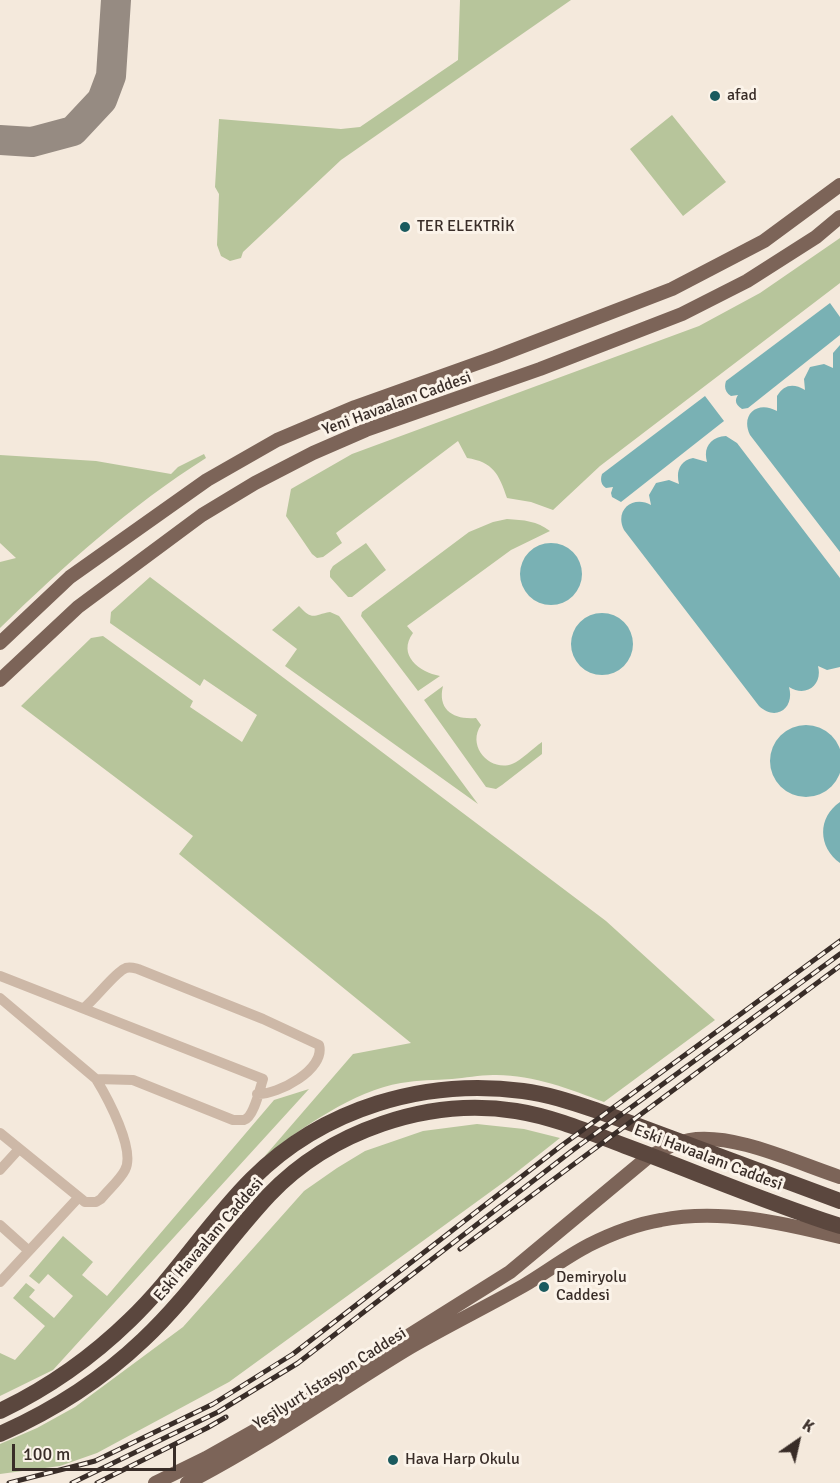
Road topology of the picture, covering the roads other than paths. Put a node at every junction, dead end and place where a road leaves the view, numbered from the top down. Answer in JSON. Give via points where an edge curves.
{"nodes":[{"id":1,"x":840,"y":185,"type":"edge"},
{"id":2,"x":840,"y":217,"type":"edge"},
{"id":3,"x":679,"y":286,"type":"junction"},
{"id":4,"x":689,"y":310,"type":"junction"},
{"id":5,"x":0,"y":644,"type":"edge"},
{"id":6,"x":0,"y":680,"type":"edge"},
{"id":7,"x":0,"y":976,"type":"edge"},
{"id":8,"x":0,"y":998,"type":"edge"},
{"id":9,"x":84,"y":1008,"type":"junction"},
{"id":10,"x":96,"y":1079,"type":"junction"},
{"id":11,"x":257,"y":1094,"type":"junction"},
{"id":12,"x":0,"y":1133,"type":"edge"},
{"id":13,"x":19,"y":1149,"type":"junction"},
{"id":14,"x":0,"y":1170,"type":"edge"},
{"id":15,"x":840,"y":1177,"type":"edge"},
{"id":16,"x":78,"y":1198,"type":"junction"},
{"id":17,"x":840,"y":1201,"type":"edge"},
{"id":18,"x":0,"y":1225,"type":"edge"},
{"id":19,"x":840,"y":1226,"type":"edge"},
{"id":20,"x":840,"y":1237,"type":"edge"},
{"id":21,"x":29,"y":1251,"type":"junction"},
{"id":22,"x":0,"y":1282,"type":"edge"},
{"id":23,"x":0,"y":1411,"type":"edge"},
{"id":24,"x":0,"y":1434,"type":"edge"},
{"id":25,"x":155,"y":1483,"type":"edge"},
{"id":26,"x":187,"y":1483,"type":"edge"}],
"edges":[{"from":1,"to":3,"type":"main road","name":"Yeni Havaalanı Caddesi","via":[[764,241]]},
{"from":2,"to":4,"type":"main road","name":"Yeni Havaalanı Caddesi","via":[[747,281]]},
{"from":3,"to":4,"type":"main road"},
{"from":3,"to":5,"type":"main road","name":"Yeni Havaalanı Caddesi","via":[[277,440],[207,480],[70,577]]},
{"from":4,"to":6,"type":"main road","name":"Yeni Havaalanı Caddesi","via":[[540,369],[366,430],[255,483],[202,515],[78,607]]},
{"from":7,"to":9,"type":"street"},
{"from":8,"to":10,"type":"street"},
{"from":9,"to":11,"type":"street","via":[[263,1079]]},
{"from":9,"to":11,"type":"street","via":[[123,969],[130,967],[319,1044],[316,1063],[294,1082],[273,1092]]},
{"from":10,"to":11,"type":"street","via":[[133,1080],[233,1120],[248,1118]]},
{"from":10,"to":16,"type":"street","via":[[116,1119],[128,1161],[126,1170],[101,1199],[89,1203]]},
{"from":12,"to":13,"type":"street"},
{"from":13,"to":14,"type":"street"},
{"from":13,"to":16,"type":"street"},
{"from":15,"to":25,"type":"main road","name":"Yeşilyurt İstasyon Caddesi","via":[[745,1144],[711,1138],[675,1144],[647,1158],[510,1272],[284,1414]]},
{"from":16,"to":21,"type":"street"},
{"from":17,"to":23,"type":"highway","name":"Eski Havaalanı Caddesi","via":[[558,1099],[497,1088],[411,1093],[332,1122],[274,1159],[252,1178],[131,1320],[64,1374]]},
{"from":18,"to":21,"type":"street"},
{"from":19,"to":24,"type":"highway","name":"Eski Havaalanı Caddesi","via":[[582,1130],[516,1111],[455,1109],[387,1122],[331,1147],[285,1179],[143,1341],[63,1402]]},
{"from":20,"to":26,"type":"main road","name":"Yeşilyurt İstasyon Caddesi","via":[[744,1218],[696,1216],[661,1220],[618,1232],[588,1245],[525,1285],[405,1350],[294,1422]]},
{"from":21,"to":22,"type":"street"}]}
